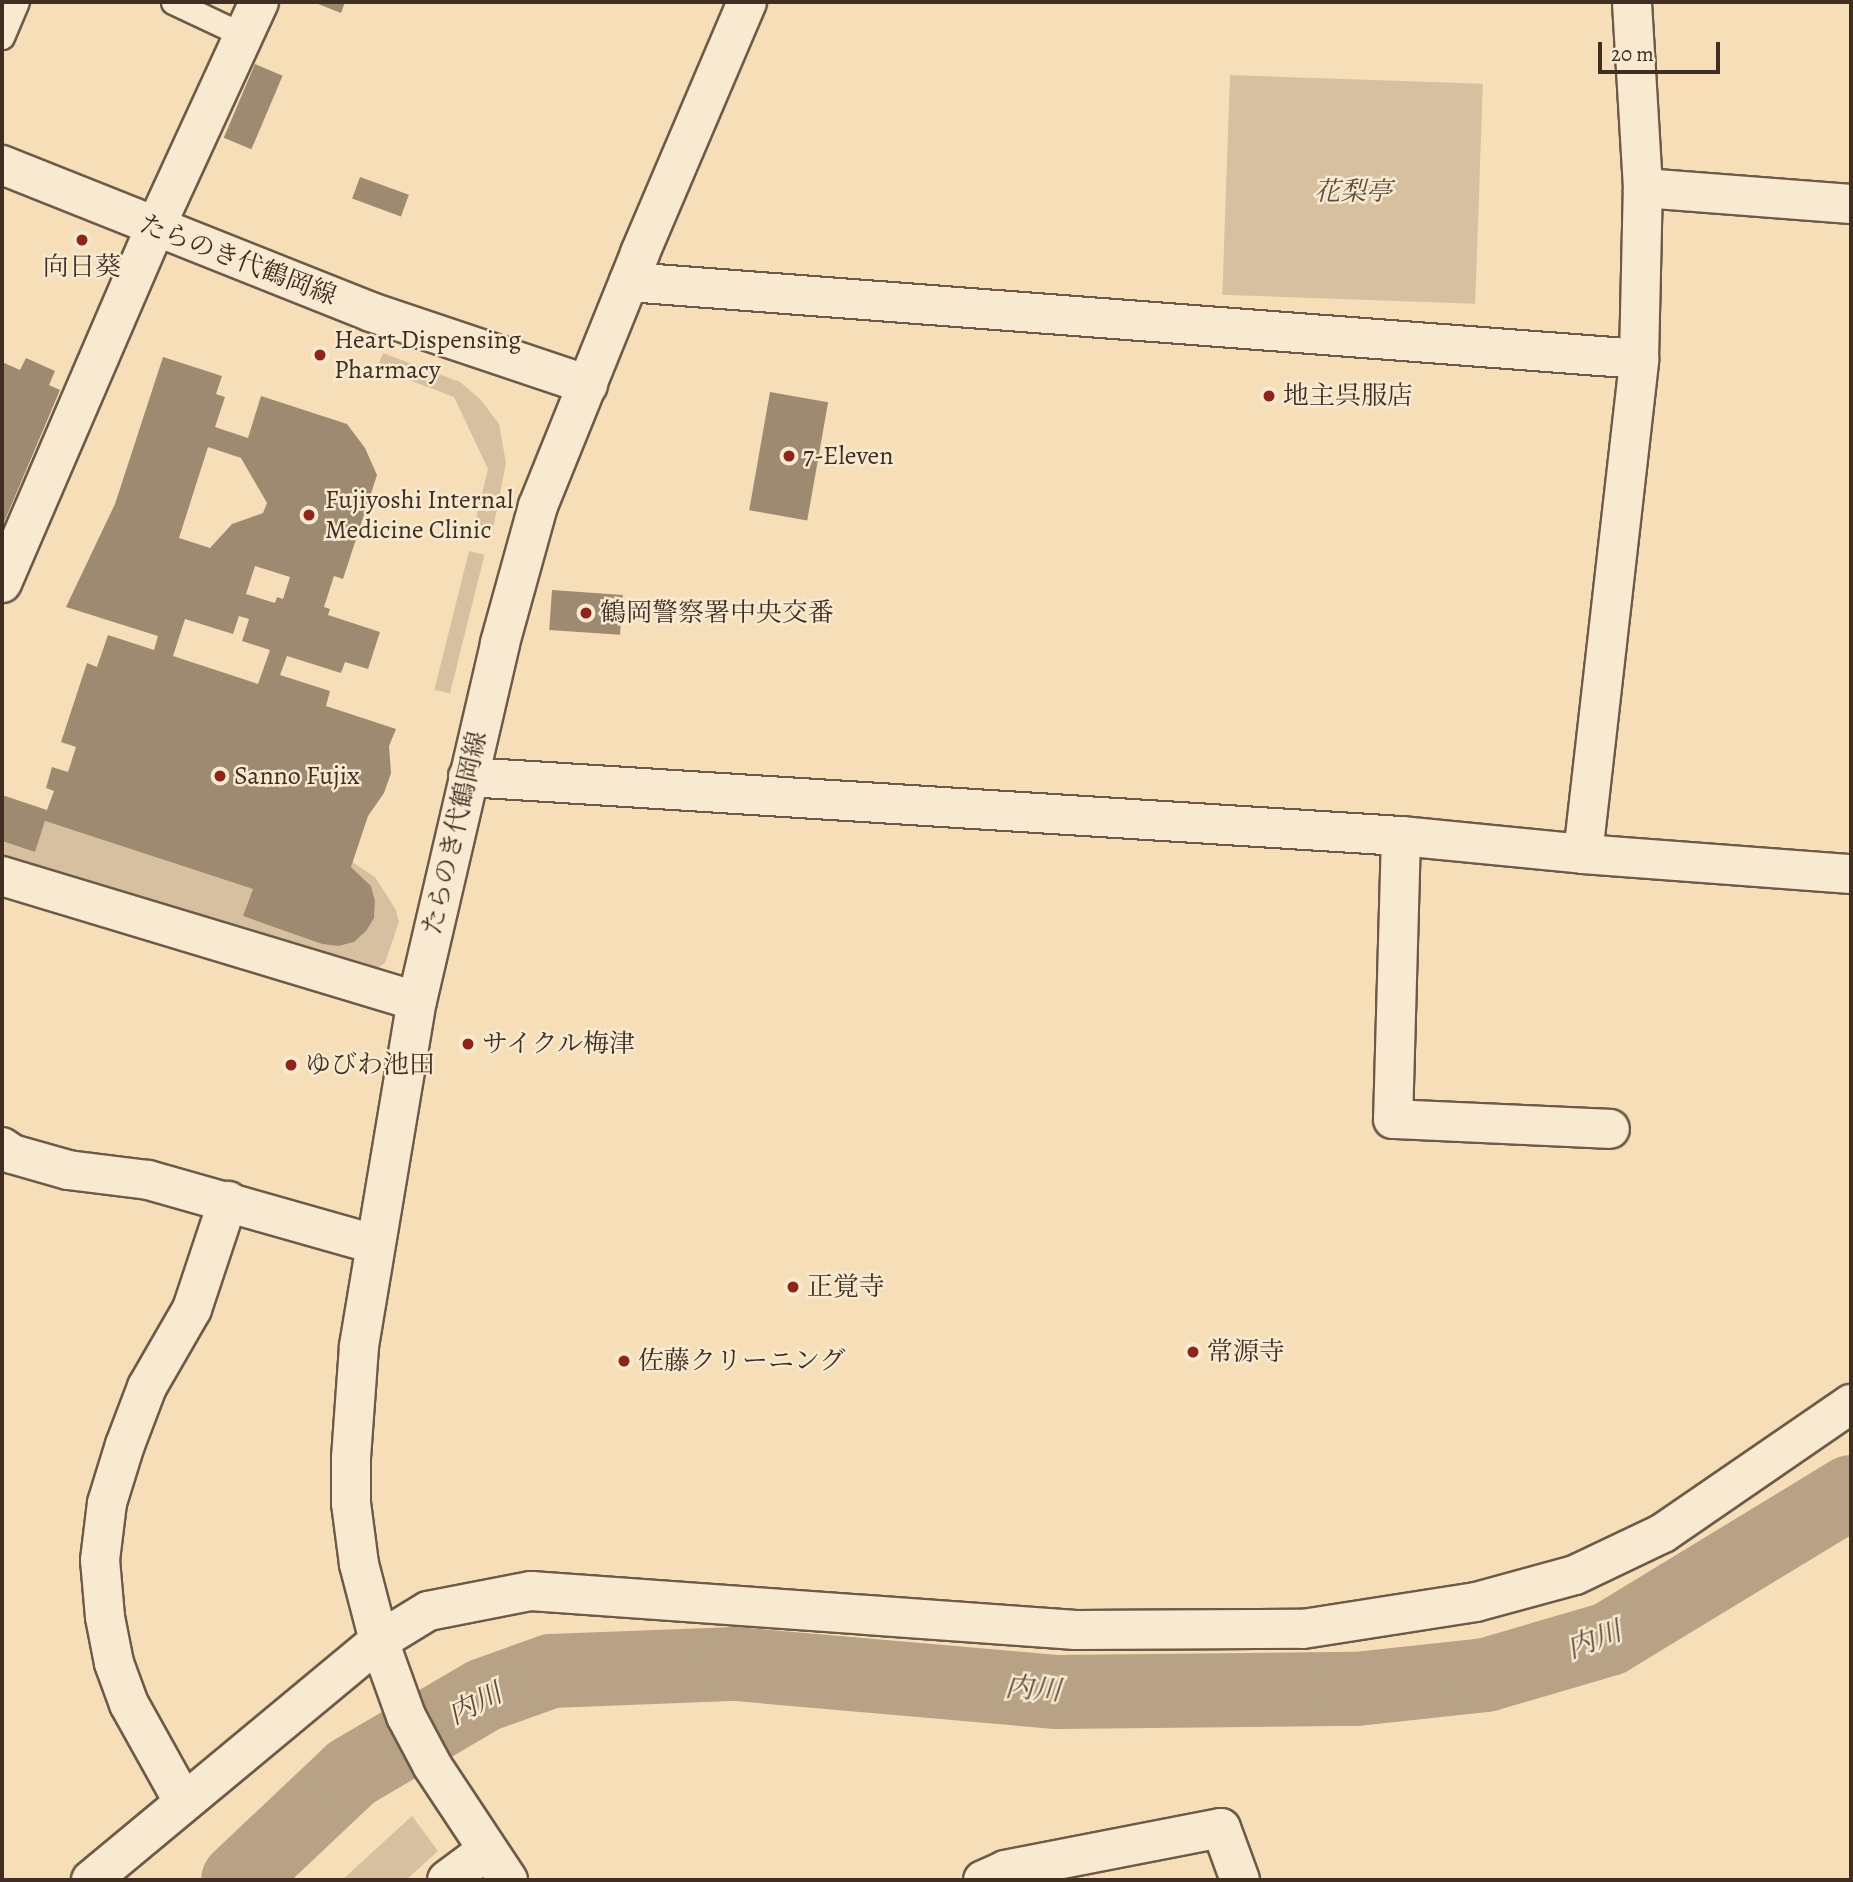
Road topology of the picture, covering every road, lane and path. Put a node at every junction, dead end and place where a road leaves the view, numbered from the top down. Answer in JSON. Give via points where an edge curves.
{"nodes":[{"id":1,"x":17,"y":2,"type":"edge"},
{"id":2,"x":173,"y":2,"type":"edge"},
{"id":3,"x":747,"y":2,"type":"edge"},
{"id":4,"x":1632,"y":2,"type":"edge"},
{"id":5,"x":251,"y":18,"type":"edge"},
{"id":6,"x":2,"y":37,"type":"edge"},
{"id":7,"x":2,"y":165,"type":"edge"},
{"id":8,"x":1643,"y":188,"type":"junction"},
{"id":9,"x":1851,"y":204,"type":"edge"},
{"id":10,"x":155,"y":228,"type":"junction"},
{"id":11,"x":629,"y":282,"type":"junction"},
{"id":12,"x":1639,"y":359,"type":"junction"},
{"id":13,"x":588,"y":385,"type":"junction"},
{"id":14,"x":2,"y":583,"type":"edge"},
{"id":15,"x":468,"y":777,"type":"junction"},
{"id":16,"x":1401,"y":836,"type":"junction"},
{"id":17,"x":1583,"y":854,"type":"junction"},
{"id":18,"x":1851,"y":874,"type":"edge"},
{"id":19,"x":2,"y":876,"type":"edge"},
{"id":20,"x":417,"y":1002,"type":"junction"},
{"id":21,"x":1610,"y":1129,"type":"dead end"},
{"id":22,"x":2,"y":1147,"type":"edge"},
{"id":23,"x":229,"y":1201,"type":"junction"},
{"id":24,"x":374,"y":1244,"type":"junction"},
{"id":25,"x":1851,"y":1404,"type":"edge"},
{"id":26,"x":379,"y":1641,"type":"junction"},
{"id":27,"x":183,"y":1801,"type":"junction"},
{"id":28,"x":497,"y":1866,"type":"edge"},
{"id":29,"x":91,"y":1880,"type":"edge"},
{"id":30,"x":447,"y":1880,"type":"edge"},
{"id":31,"x":983,"y":1880,"type":"edge"},
{"id":32,"x":1240,"y":1880,"type":"edge"}],
"edges":[{"from":1,"to":6,"type":"lane"},
{"from":2,"to":5,"type":"lane"},
{"from":3,"to":11,"type":"street"},
{"from":4,"to":8,"type":"street"},
{"from":5,"to":10,"type":"street"},
{"from":7,"to":10,"type":"street","name":"たらのき代鶴岡線"},
{"from":8,"to":9,"type":"street"},
{"from":8,"to":12,"type":"street"},
{"from":10,"to":13,"type":"street","name":"たらのき代鶴岡線","via":[[370,312]]},
{"from":10,"to":14,"type":"street"},
{"from":11,"to":12,"type":"street"},
{"from":11,"to":13,"type":"street"},
{"from":12,"to":17,"type":"street"},
{"from":13,"to":15,"type":"street","name":"たらのき代鶴岡線","via":[[538,506]]},
{"from":15,"to":16,"type":"street"},
{"from":15,"to":20,"type":"street","name":"たらのき代鶴岡線"},
{"from":16,"to":17,"type":"street"},
{"from":16,"to":21,"type":"street","via":[[1394,1119]]},
{"from":17,"to":18,"type":"street"},
{"from":19,"to":20,"type":"street"},
{"from":20,"to":24,"type":"street","name":"たらのき代鶴岡線"},
{"from":22,"to":23,"type":"street","via":[[68,1170],[148,1180]]},
{"from":23,"to":24,"type":"street"},
{"from":23,"to":27,"type":"street","via":[[192,1309],[146,1387],[125,1445],[107,1503],[100,1560],[114,1663],[129,1704]]},
{"from":24,"to":26,"type":"street","name":"たらのき代鶴岡線","via":[[359,1346],[351,1503],[359,1564]]},
{"from":25,"to":26,"type":"street","via":[[1663,1533],[1575,1575],[1476,1602],[1303,1629],[1076,1630],[531,1591],[428,1611]]},
{"from":26,"to":27,"type":"street"},
{"from":26,"to":28,"type":"street","name":"たらのき代鶴岡線","via":[[391,1678],[432,1765]]},
{"from":27,"to":29,"type":"street"},
{"from":28,"to":30,"type":"street"},
{"from":31,"to":32,"type":"street","via":[[1005,1870],[1221,1828]]}]}
